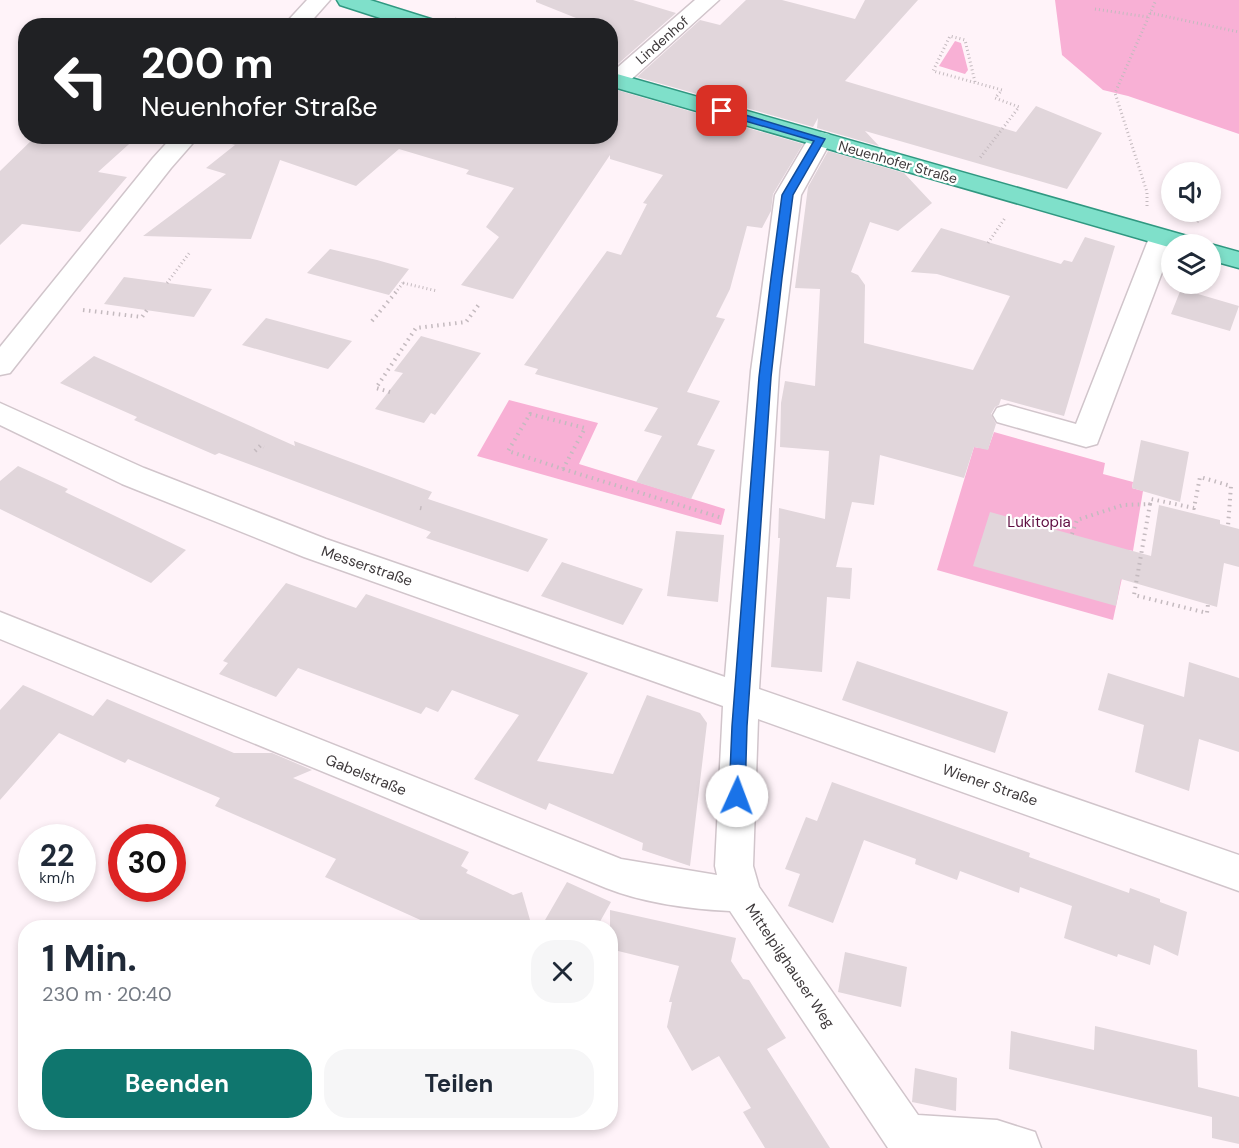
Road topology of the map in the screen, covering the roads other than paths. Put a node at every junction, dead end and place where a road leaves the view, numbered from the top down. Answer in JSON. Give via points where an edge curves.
{"nodes":[{"id":1,"x":319,"y":0,"type":"edge"},
{"id":2,"x":348,"y":0,"type":"edge"},
{"id":3,"x":708,"y":0,"type":"edge"},
{"id":4,"x":302,"y":18,"type":"edge"},
{"id":5,"x":404,"y":18,"type":"edge"},
{"id":6,"x":618,"y":76,"type":"edge"},
{"id":7,"x":618,"y":80,"type":"edge"},
{"id":8,"x":820,"y":139,"type":"junction"},
{"id":9,"x":180,"y":144,"type":"edge"},
{"id":10,"x":1161,"y":238,"type":"edge"},
{"id":11,"x":1221,"y":255,"type":"edge"},
{"id":12,"x":1239,"y":260,"type":"edge"},
{"id":13,"x":1161,"y":268,"type":"edge"},
{"id":14,"x":0,"y":366,"type":"edge"},
{"id":15,"x":0,"y":413,"type":"edge"},
{"id":16,"x":1008,"y":415,"type":"dead end"},
{"id":17,"x":0,"y":625,"type":"edge"},
{"id":18,"x":742,"y":698,"type":"junction"},
{"id":19,"x":1239,"y":873,"type":"edge"},
{"id":20,"x":741,"y":894,"type":"junction"},
{"id":21,"x":910,"y":1142,"type":"edge"},
{"id":22,"x":1019,"y":1148,"type":"edge"}],
"edges":[{"from":1,"to":4,"type":"street"},
{"from":2,"to":5,"type":"main road"},
{"from":3,"to":6,"type":"street","name":"Lindenhof"},
{"from":7,"to":8,"type":"main road","name":"Neuenhofer Straße"},
{"from":8,"to":10,"type":"main road","name":"Neuenhofer Straße"},
{"from":8,"to":18,"type":"street","name":"Mittelpilghauser Weg","via":[[788,195],[765,370]]},
{"from":9,"to":14,"type":"street"},
{"from":11,"to":12,"type":"main road"},
{"from":13,"to":16,"type":"street","via":[[1086,437]]},
{"from":15,"to":18,"type":"street","name":"Messerstraße","via":[[133,476],[315,548]]},
{"from":17,"to":20,"type":"street","name":"Gabelstraße","via":[[620,876],[705,892]]},
{"from":18,"to":19,"type":"street","name":"Wiener Straße"},
{"from":18,"to":20,"type":"street","name":"Mittelpilghauser Weg","via":[[734,866]]},
{"from":20,"to":21,"type":"street","name":"Mittelpilghauser Weg"},
{"from":21,"to":22,"type":"street","name":"Mittelpilghauser Weg","via":[[997,1142]]}]}
